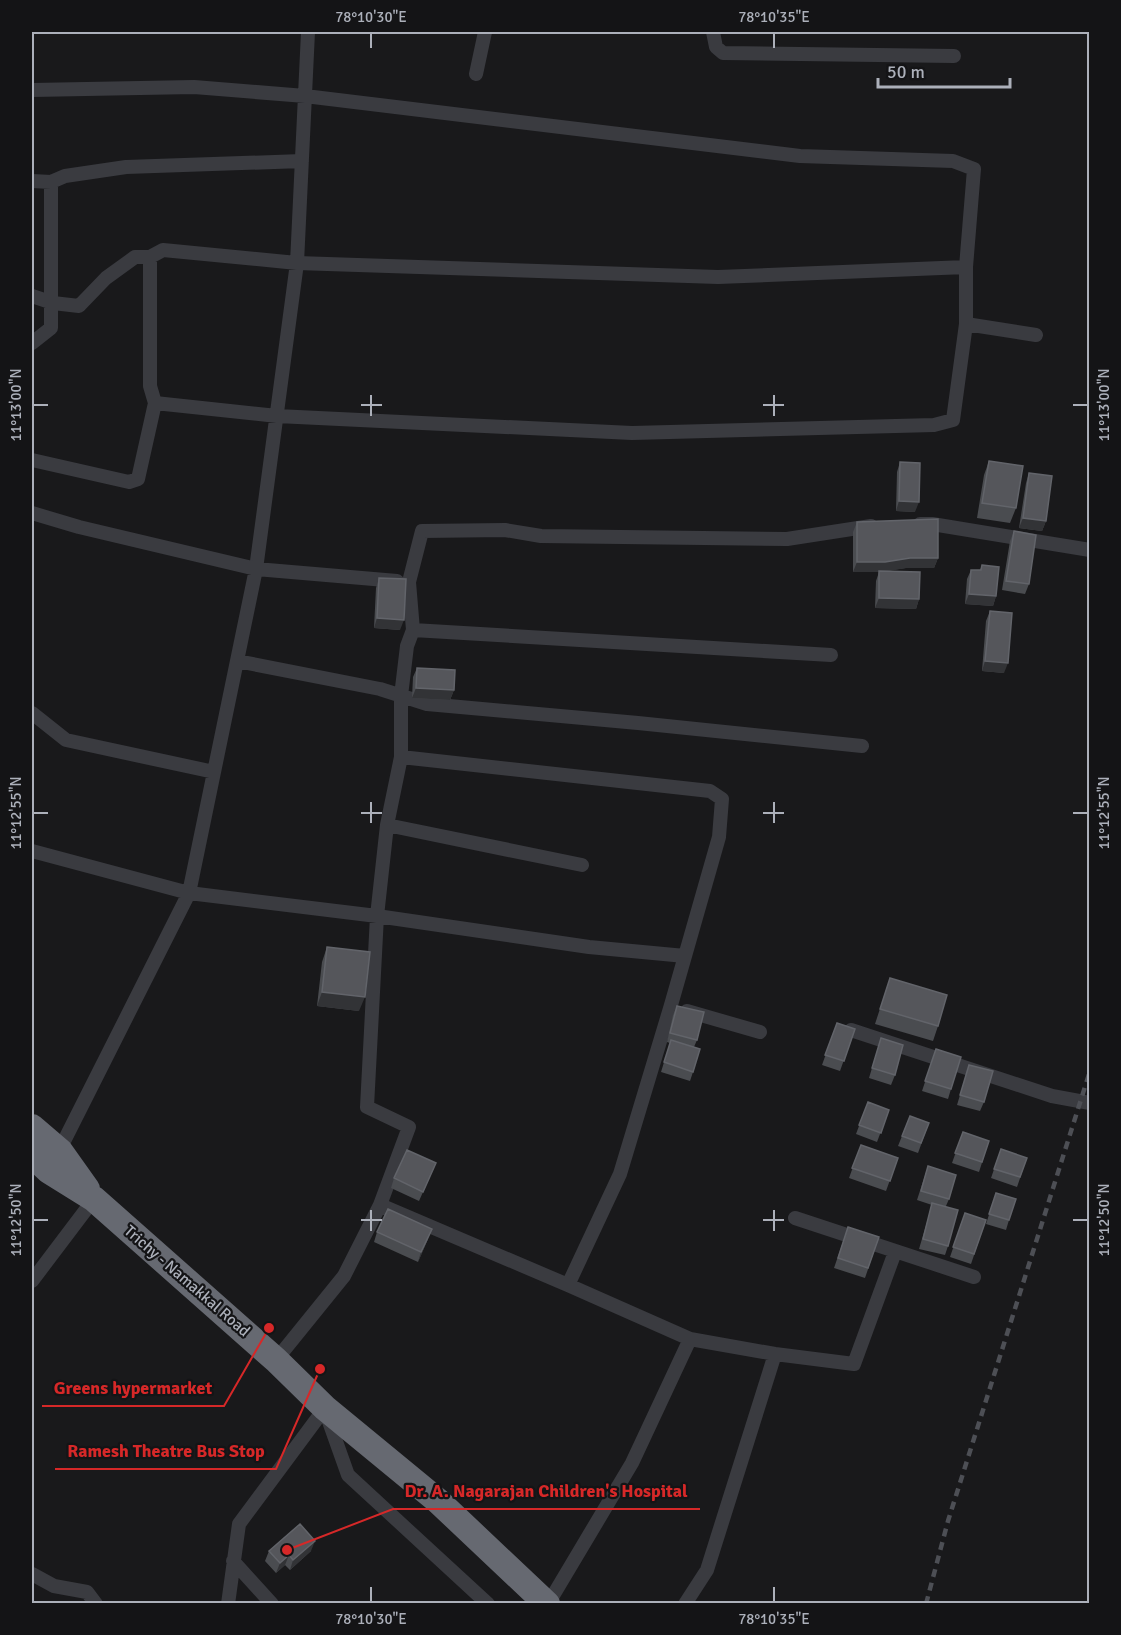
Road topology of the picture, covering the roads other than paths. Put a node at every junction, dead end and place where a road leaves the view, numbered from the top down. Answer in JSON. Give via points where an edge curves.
{"nodes":[{"id":1,"x":308,"y":32,"type":"edge"},
{"id":2,"x":485,"y":32,"type":"edge"},
{"id":3,"x":713,"y":32,"type":"edge"},
{"id":4,"x":954,"y":56,"type":"dead end"},
{"id":5,"x":476,"y":74,"type":"dead end"},
{"id":6,"x":32,"y":90,"type":"edge"},
{"id":7,"x":305,"y":96,"type":"junction"},
{"id":8,"x":302,"y":161,"type":"junction"},
{"id":9,"x":32,"y":181,"type":"edge"},
{"id":10,"x":51,"y":182,"type":"junction"},
{"id":11,"x":150,"y":257,"type":"junction"},
{"id":12,"x":297,"y":263,"type":"junction"},
{"id":13,"x":966,"y":267,"type":"junction"},
{"id":14,"x":32,"y":296,"type":"edge"},
{"id":15,"x":52,"y":303,"type":"junction"},
{"id":16,"x":966,"y":324,"type":"junction"},
{"id":17,"x":1036,"y":335,"type":"dead end"},
{"id":18,"x":32,"y":343,"type":"edge"},
{"id":19,"x":155,"y":403,"type":"junction"},
{"id":20,"x":277,"y":416,"type":"junction"},
{"id":21,"x":32,"y":460,"type":"edge"},
{"id":22,"x":32,"y":513,"type":"edge"},
{"id":23,"x":909,"y":525,"type":"edge"},
{"id":24,"x":885,"y":526,"type":"edge"},
{"id":25,"x":1089,"y":550,"type":"edge"},
{"id":26,"x":256,"y":569,"type":"junction"},
{"id":27,"x":409,"y":582,"type":"junction"},
{"id":28,"x":413,"y":630,"type":"junction"},
{"id":29,"x":831,"y":655,"type":"dead end"},
{"id":30,"x":237,"y":661,"type":"junction"},
{"id":31,"x":401,"y":696,"type":"junction"},
{"id":32,"x":32,"y":713,"type":"edge"},
{"id":33,"x":862,"y":746,"type":"dead end"},
{"id":34,"x":401,"y":757,"type":"junction"},
{"id":35,"x":214,"y":772,"type":"junction"},
{"id":36,"x":387,"y":825,"type":"junction"},
{"id":37,"x":32,"y":851,"type":"edge"},
{"id":38,"x":582,"y":865,"type":"dead end"},
{"id":39,"x":189,"y":893,"type":"junction"},
{"id":40,"x":377,"y":916,"type":"junction"},
{"id":41,"x":685,"y":956,"type":"junction"},
{"id":42,"x":671,"y":1005,"type":"junction"},
{"id":43,"x":851,"y":1030,"type":"edge"},
{"id":44,"x":760,"y":1032,"type":"dead end"},
{"id":45,"x":1089,"y":1103,"type":"edge"},
{"id":46,"x":32,"y":1127,"type":"edge"},
{"id":47,"x":47,"y":1159,"type":"edge"},
{"id":48,"x":94,"y":1199,"type":"junction"},
{"id":49,"x":380,"y":1205,"type":"junction"},
{"id":50,"x":795,"y":1218,"type":"dead end"},
{"id":51,"x":895,"y":1252,"type":"junction"},
{"id":52,"x":974,"y":1277,"type":"dead end"},
{"id":53,"x":32,"y":1281,"type":"edge"},
{"id":54,"x":568,"y":1285,"type":"junction"},
{"id":55,"x":690,"y":1339,"type":"junction"},
{"id":56,"x":775,"y":1354,"type":"junction"},
{"id":57,"x":276,"y":1360,"type":"junction"},
{"id":58,"x":325,"y":1408,"type":"junction"},
{"id":59,"x":233,"y":1560,"type":"junction"},
{"id":60,"x":32,"y":1574,"type":"edge"},
{"id":61,"x":96,"y":1604,"type":"edge"},
{"id":62,"x":228,"y":1604,"type":"edge"},
{"id":63,"x":272,"y":1604,"type":"edge"},
{"id":64,"x":488,"y":1604,"type":"edge"},
{"id":65,"x":548,"y":1604,"type":"edge"},
{"id":66,"x":685,"y":1604,"type":"edge"}],
"edges":[{"from":1,"to":7,"type":"street"},
{"from":2,"to":5,"type":"street"},
{"from":3,"to":4,"type":"street","via":[[716,46],[723,53]]},
{"from":6,"to":7,"type":"street","via":[[194,87]]},
{"from":7,"to":8,"type":"street"},
{"from":7,"to":13,"type":"street","via":[[800,156],[952,161],[974,169]]},
{"from":8,"to":10,"type":"street","via":[[126,167],[65,176]]},
{"from":8,"to":12,"type":"street"},
{"from":9,"to":10,"type":"street"},
{"from":10,"to":15,"type":"street"},
{"from":11,"to":12,"type":"street","via":[[163,250]]},
{"from":11,"to":15,"type":"street","via":[[135,257],[106,278],[79,306]]},
{"from":11,"to":19,"type":"street","via":[[150,386]]},
{"from":12,"to":13,"type":"street","via":[[718,277]]},
{"from":12,"to":20,"type":"street"},
{"from":13,"to":16,"type":"street"},
{"from":14,"to":15,"type":"street"},
{"from":15,"to":18,"type":"street","via":[[51,328]]},
{"from":16,"to":17,"type":"street"},
{"from":16,"to":20,"type":"street","via":[[952,420],[934,425],[632,433]]},
{"from":19,"to":20,"type":"street"},
{"from":19,"to":21,"type":"street","via":[[138,479],[129,482]]},
{"from":20,"to":26,"type":"street"},
{"from":22,"to":26,"type":"street"},
{"from":23,"to":25,"type":"street","via":[[932,524]]},
{"from":24,"to":27,"type":"street","via":[[788,539],[422,531]]},
{"from":26,"to":27,"type":"street"},
{"from":26,"to":30,"type":"street"},
{"from":27,"to":28,"type":"street"},
{"from":28,"to":29,"type":"street"},
{"from":28,"to":31,"type":"street","via":[[407,646]]},
{"from":30,"to":31,"type":"street"},
{"from":30,"to":35,"type":"street"},
{"from":31,"to":33,"type":"street","via":[[427,704]]},
{"from":31,"to":34,"type":"street"},
{"from":32,"to":35,"type":"street","via":[[66,740]]},
{"from":34,"to":36,"type":"street"},
{"from":34,"to":41,"type":"street","via":[[710,791],[722,798],[719,837]]},
{"from":35,"to":39,"type":"street"},
{"from":36,"to":38,"type":"street"},
{"from":36,"to":40,"type":"street"},
{"from":37,"to":39,"type":"street"},
{"from":39,"to":40,"type":"street"},
{"from":39,"to":47,"type":"street"},
{"from":40,"to":41,"type":"street","via":[[589,947]]},
{"from":40,"to":49,"type":"street","via":[[367,1107],[409,1127]]},
{"from":41,"to":42,"type":"street"},
{"from":42,"to":44,"type":"street"},
{"from":42,"to":54,"type":"street","via":[[620,1174]]},
{"from":43,"to":45,"type":"street","via":[[1052,1096]]},
{"from":46,"to":47,"type":"highway","name":"Trichy - Namakkal Road"},
{"from":47,"to":48,"type":"highway","name":"Trichy - Namakkal Road"},
{"from":48,"to":53,"type":"street"},
{"from":48,"to":57,"type":"highway","name":"Trichy - Namakkal Road"},
{"from":49,"to":54,"type":"street"},
{"from":49,"to":57,"type":"street","via":[[344,1276]]},
{"from":50,"to":51,"type":"street"},
{"from":51,"to":52,"type":"street"},
{"from":51,"to":56,"type":"street","via":[[854,1364]]},
{"from":54,"to":55,"type":"street"},
{"from":55,"to":56,"type":"street"},
{"from":55,"to":65,"type":"street","via":[[632,1462]]},
{"from":56,"to":66,"type":"street","via":[[707,1570]]},
{"from":57,"to":58,"type":"highway","name":"Trichy - Namakkal Road"},
{"from":58,"to":59,"type":"street","via":[[239,1524]]},
{"from":58,"to":64,"type":"street","via":[[348,1474]]},
{"from":58,"to":65,"type":"highway","name":"Trichy - Namakkal Road","via":[[438,1501]]},
{"from":59,"to":62,"type":"street"},
{"from":59,"to":63,"type":"street"},
{"from":60,"to":61,"type":"street","via":[[54,1586],[87,1592]]}]}
